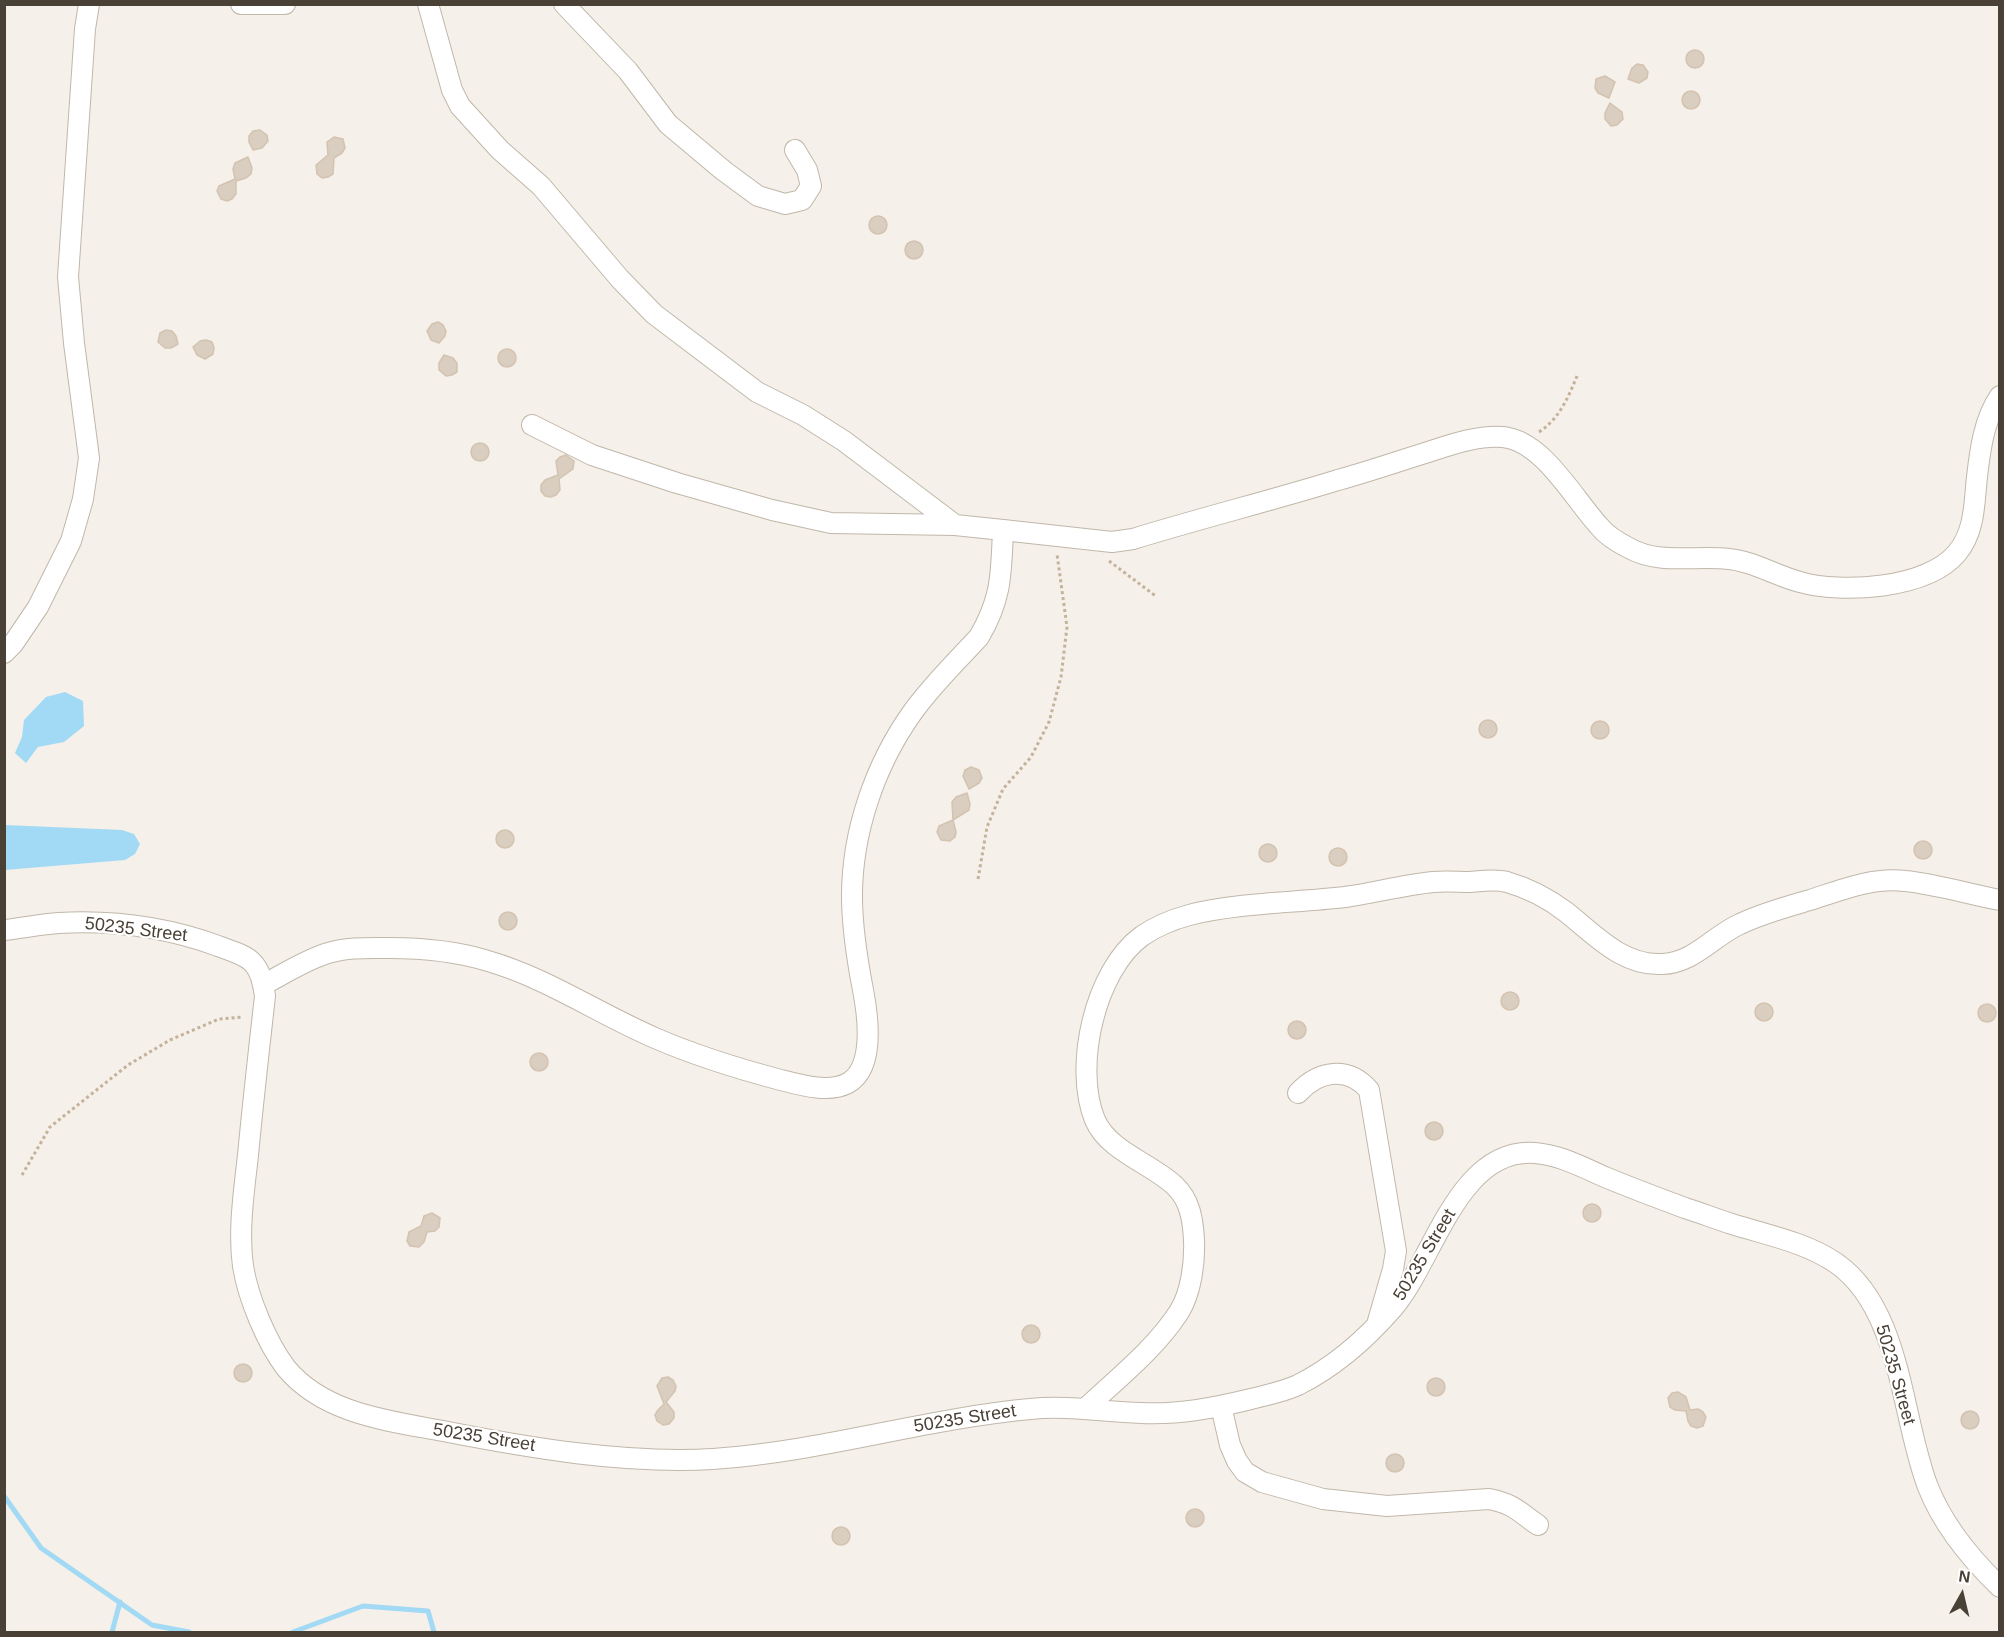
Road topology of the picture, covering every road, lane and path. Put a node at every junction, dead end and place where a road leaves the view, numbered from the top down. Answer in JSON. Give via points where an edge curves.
{"nodes":[{"id":1,"x":89,"y":4,"type":"edge"},
{"id":2,"x":241,"y":4,"type":"edge"},
{"id":3,"x":285,"y":4,"type":"edge"},
{"id":4,"x":428,"y":4,"type":"edge"},
{"id":5,"x":564,"y":4,"type":"edge"},
{"id":6,"x":795,"y":150,"type":"dead end"},
{"id":7,"x":1577,"y":376,"type":"dead end"},
{"id":8,"x":2000,"y":396,"type":"edge"},
{"id":9,"x":532,"y":424,"type":"dead end"},
{"id":10,"x":1522,"y":442,"type":"junction"},
{"id":11,"x":954,"y":525,"type":"junction"},
{"id":12,"x":1003,"y":530,"type":"junction"},
{"id":13,"x":1054,"y":535,"type":"junction"},
{"id":14,"x":1103,"y":557,"type":"dead end"},
{"id":15,"x":1157,"y":597,"type":"dead end"},
{"id":16,"x":4,"y":653,"type":"edge"},
{"id":17,"x":978,"y":879,"type":"dead end"},
{"id":18,"x":2000,"y":900,"type":"edge"},
{"id":19,"x":4,"y":930,"type":"edge"},
{"id":20,"x":263,"y":986,"type":"junction"},
{"id":21,"x":262,"y":1015,"type":"junction"},
{"id":22,"x":1298,"y":1093,"type":"dead end"},
{"id":23,"x":22,"y":1175,"type":"dead end"},
{"id":24,"x":1377,"y":1324,"type":"junction"},
{"id":25,"x":1221,"y":1406,"type":"junction"},
{"id":26,"x":1086,"y":1407,"type":"junction"},
{"id":27,"x":1538,"y":1525,"type":"dead end"},
{"id":28,"x":2000,"y":1587,"type":"edge"}],
"edges":[{"from":1,"to":16,"type":"street","via":[[68,277],[89,458],[71,541],[38,607]]},
{"from":2,"to":3,"type":"street"},
{"from":4,"to":11,"type":"street","via":[[460,106],[500,150],[541,186],[654,314],[749,386],[844,441]]},
{"from":5,"to":6,"type":"street","via":[[628,70],[668,124],[758,196],[785,204],[802,200],[811,186]]},
{"from":7,"to":10,"type":"path","via":[[1566,403],[1548,426]]},
{"from":8,"to":10,"type":"street","via":[[1985,430],[1970,531],[1954,557],[1921,575],[1848,589],[1797,582],[1729,559],[1669,558],[1629,548],[1601,529],[1550,466]]},
{"from":9,"to":11,"type":"street","via":[[592,455],[772,510],[831,523]]},
{"from":10,"to":13,"type":"street","via":[[1504,437],[1455,444],[1133,540],[1112,542]]},
{"from":11,"to":12,"type":"street"},
{"from":12,"to":13,"type":"street"},
{"from":12,"to":20,"type":"street","via":[[998,595],[987,623],[913,712],[868,798],[852,894],[867,1036],[860,1074],[851,1082],[839,1088],[824,1087],[751,1072],[654,1038],[488,960],[439,951],[355,948],[328,953]]},
{"from":13,"to":17,"type":"path","via":[[1067,627],[1061,677],[1049,722],[1030,757],[1003,789],[987,827]]},
{"from":14,"to":15,"type":"path"},
{"from":18,"to":26,"type":"street","via":[[1904,881],[1879,881],[1759,915],[1732,928],[1697,953],[1662,964],[1625,956],[1603,944],[1544,897],[1502,881],[1432,882],[1344,897],[1207,911],[1168,922],[1141,937],[1119,958],[1092,1025],[1085,1067],[1087,1095],[1097,1124],[1116,1146],[1176,1187],[1187,1202],[1195,1248],[1191,1280],[1181,1309],[1161,1335]]},
{"from":19,"to":20,"type":"street","name":"50235 Street","via":[[93,922],[190,936],[252,962]]},
{"from":20,"to":21,"type":"street","name":"50235 Street"},
{"from":21,"to":23,"type":"path","via":[[219,1019],[170,1040],[128,1065],[50,1127]]},
{"from":21,"to":26,"type":"street","name":"50235 Street","via":[[242,1221],[242,1263],[250,1297],[286,1367],[321,1397],[354,1413],[493,1441],[671,1460],[717,1459],[785,1450],[966,1416]]},
{"from":22,"to":24,"type":"street","via":[[1308,1082],[1335,1074],[1351,1076],[1370,1090],[1396,1251]]},
{"from":24,"to":25,"type":"street","name":"50235 Street","via":[[1342,1358],[1293,1388]]},
{"from":24,"to":28,"type":"street","name":"50235 Street","via":[[1412,1282],[1477,1174],[1504,1156],[1530,1152],[1573,1162],[1647,1195],[1810,1250],[1837,1264],[1869,1299],[1893,1358],[1920,1466],[1931,1494],[1945,1522]]},
{"from":25,"to":26,"type":"street","name":"50235 Street","via":[[1141,1413]]},
{"from":25,"to":27,"type":"street","via":[[1237,1461],[1245,1472],[1262,1482],[1323,1499],[1387,1506],[1490,1499],[1516,1507]]}]}
